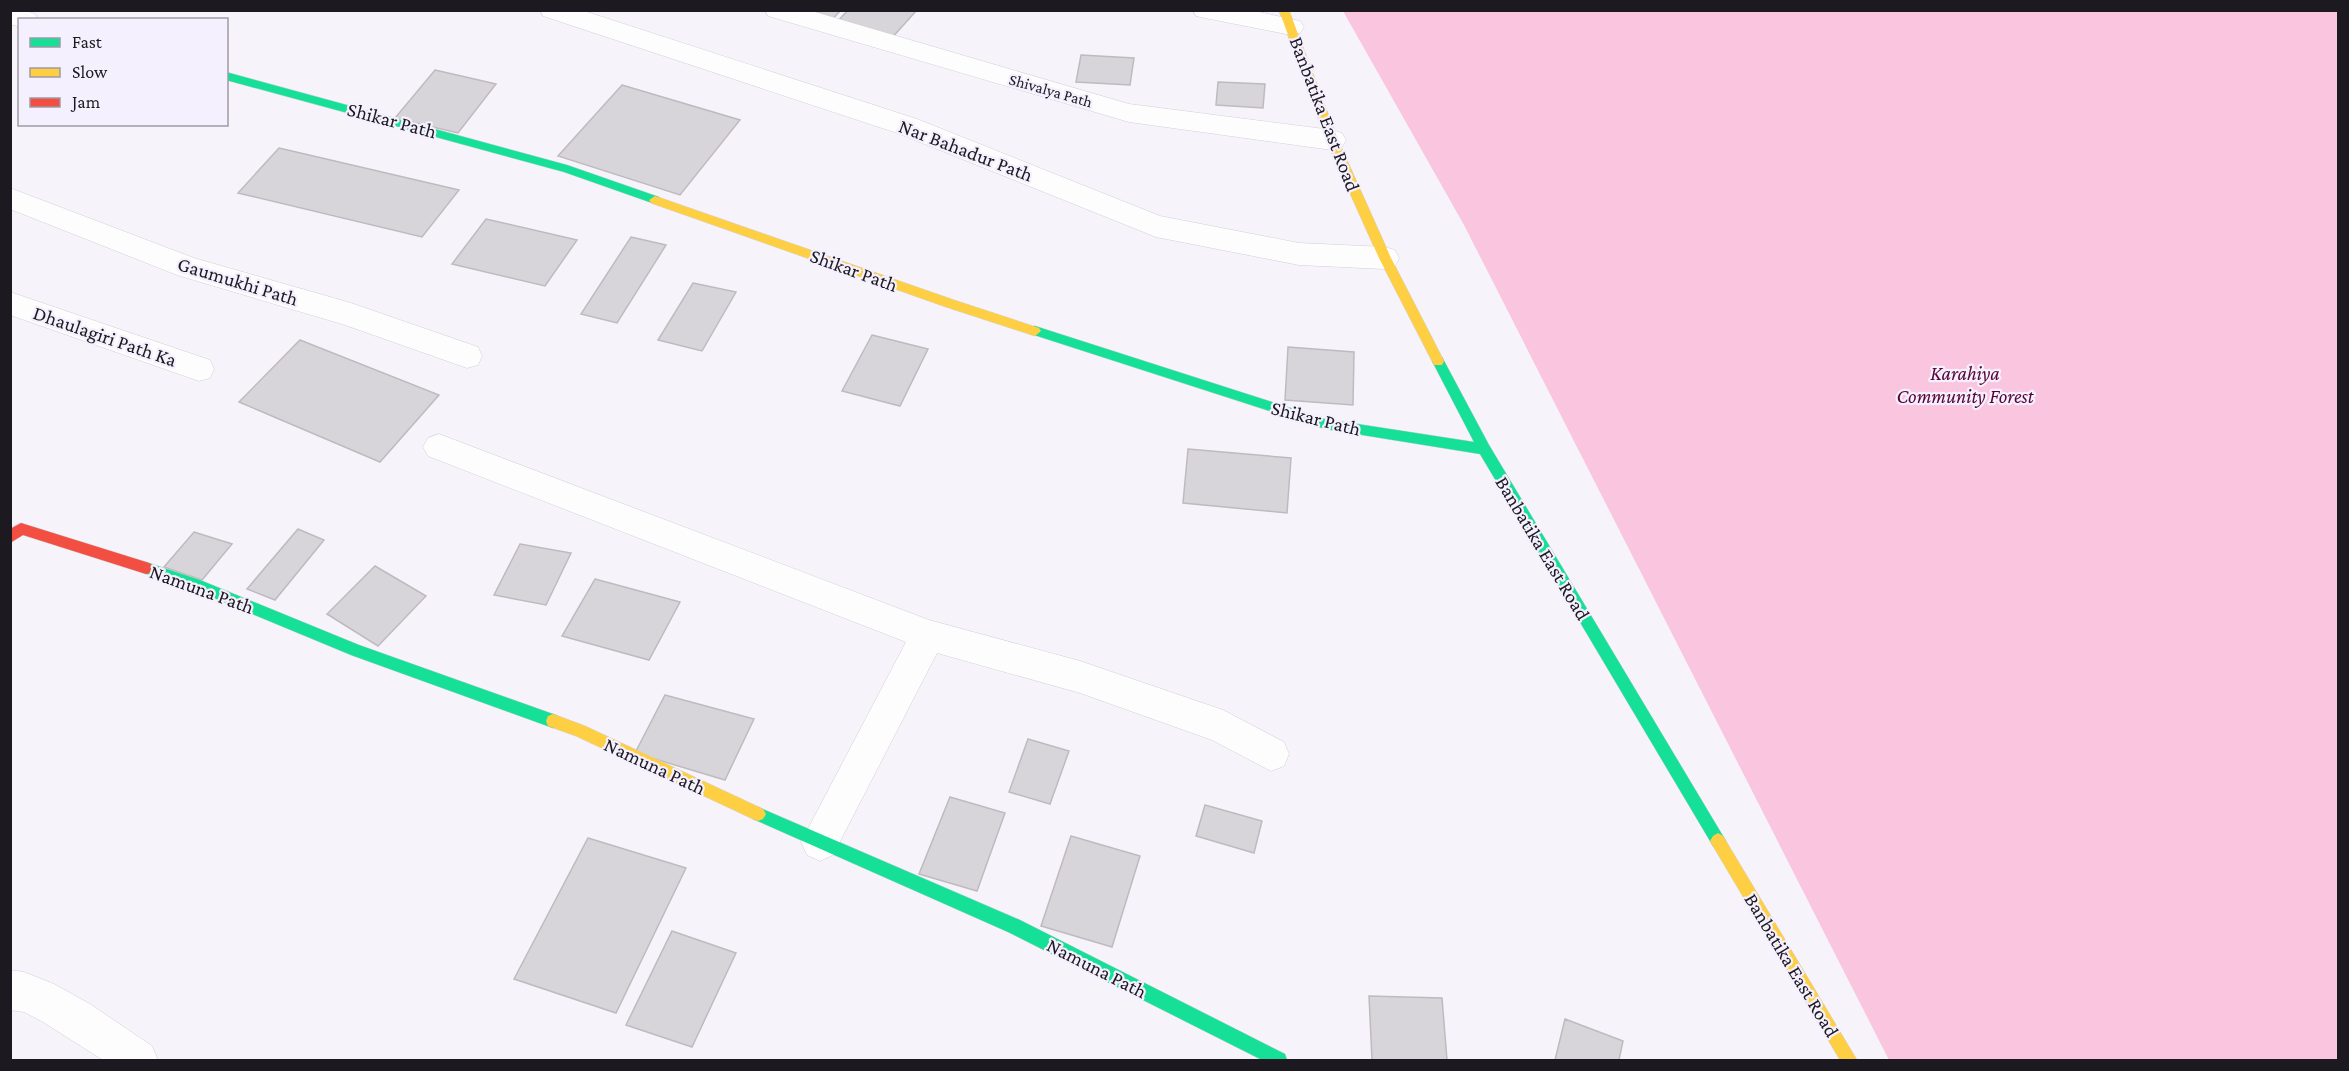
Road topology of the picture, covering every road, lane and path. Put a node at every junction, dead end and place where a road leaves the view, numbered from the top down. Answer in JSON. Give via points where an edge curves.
{"nodes":[{"id":1,"x":552,"y":10,"type":"edge"},
{"id":2,"x":777,"y":10,"type":"edge"},
{"id":3,"x":1205,"y":10,"type":"edge"},
{"id":4,"x":1288,"y":19,"type":"edge"},
{"id":5,"x":228,"y":77,"type":"edge"},
{"id":6,"x":1332,"y":140,"type":"junction"},
{"id":7,"x":10,"y":198,"type":"edge"},
{"id":8,"x":1385,"y":258,"type":"junction"},
{"id":9,"x":10,"y":303,"type":"edge"},
{"id":10,"x":467,"y":356,"type":"dead end"},
{"id":11,"x":199,"y":369,"type":"dead end"},
{"id":12,"x":439,"y":447,"type":"dead end"},
{"id":13,"x":1484,"y":449,"type":"junction"},
{"id":14,"x":14,"y":530,"type":"edge"},
{"id":15,"x":928,"y":635,"type":"junction"},
{"id":16,"x":1271,"y":754,"type":"dead end"},
{"id":17,"x":820,"y":842,"type":"junction"},
{"id":18,"x":10,"y":990,"type":"edge"},
{"id":19,"x":138,"y":1060,"type":"edge"},
{"id":20,"x":1279,"y":1060,"type":"edge"},
{"id":21,"x":1850,"y":1060,"type":"edge"}],
"edges":[{"from":1,"to":8,"type":"street","name":"Nar Bahadur Path","via":[[907,126],[1156,226],[1299,254]]},
{"from":2,"to":6,"type":"street","name":"Shivalya Path","via":[[1129,113]]},
{"from":3,"to":4,"type":"street"},
{"from":4,"to":6,"type":"street","name":"Banbatika East Road"},
{"from":5,"to":13,"type":"street","name":"Shikar Path","via":[[567,169],[950,304],[1325,424]]},
{"from":6,"to":8,"type":"street","name":"Banbatika East Road"},
{"from":7,"to":10,"type":"street","name":"Gaumukhi Path","via":[[187,267],[351,315]]},
{"from":8,"to":13,"type":"street","name":"Banbatika East Road"},
{"from":9,"to":11,"type":"street","name":"Dhaulagiri Path Ka"},
{"from":12,"to":15,"type":"street"},
{"from":13,"to":21,"type":"street","name":"Banbatika East Road"},
{"from":14,"to":17,"type":"street","name":"Namuna Path","via":[[195,584],[356,650],[580,731]]},
{"from":15,"to":16,"type":"street","via":[[1091,681],[1223,727]]},
{"from":15,"to":17,"type":"street"},
{"from":17,"to":20,"type":"street","name":"Namuna Path","via":[[1014,926]]},
{"from":18,"to":19,"type":"street","via":[[20,990],[63,1011]]}]}
